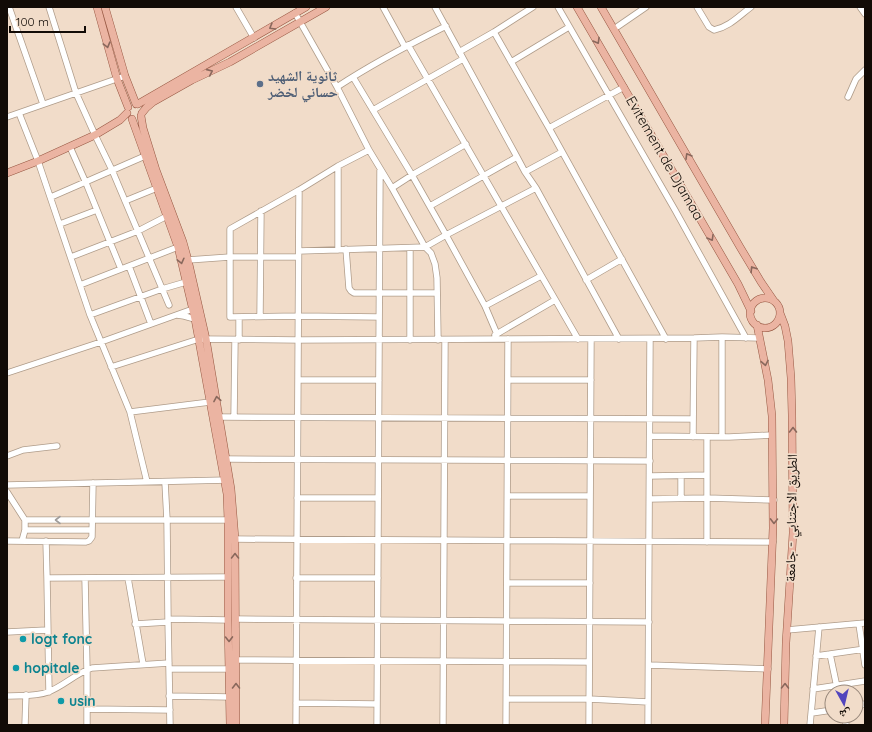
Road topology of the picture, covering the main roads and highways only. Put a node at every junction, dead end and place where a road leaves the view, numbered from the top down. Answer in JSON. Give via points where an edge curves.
{"nodes":[{"id":1,"x":97,"y":7,"type":"edge"},
{"id":2,"x":105,"y":7,"type":"edge"},
{"id":3,"x":306,"y":7,"type":"edge"},
{"id":4,"x":326,"y":7,"type":"edge"},
{"id":5,"x":577,"y":7,"type":"edge"},
{"id":6,"x":601,"y":7,"type":"edge"},
{"id":7,"x":137,"y":104,"type":"junction"},
{"id":8,"x":129,"y":114,"type":"junction"},
{"id":9,"x":141,"y":115,"type":"junction"},
{"id":10,"x":7,"y":173,"type":"edge"},
{"id":11,"x":774,"y":301,"type":"junction"},
{"id":12,"x":196,"y":308,"type":"junction"},
{"id":13,"x":751,"y":311,"type":"junction"},
{"id":14,"x":780,"y":313,"type":"junction"},
{"id":15,"x":757,"y":325,"type":"junction"},
{"id":16,"x":203,"y":339,"type":"junction"},
{"id":17,"x":227,"y":480,"type":"junction"},
{"id":18,"x":232,"y":539,"type":"junction"},
{"id":19,"x":232,"y":620,"type":"junction"},
{"id":20,"x":230,"y":725,"type":"edge"},
{"id":21,"x":236,"y":725,"type":"edge"},
{"id":22,"x":766,"y":725,"type":"edge"},
{"id":23,"x":784,"y":725,"type":"edge"}],
"edges":[{"from":1,"to":8,"type":"main road","one_way":true},
{"from":2,"to":7,"type":"main road","via":[[125,76]]},
{"from":3,"to":7,"type":"main road","one_way":true},
{"from":9,"to":4,"type":"main road","one_way":true,"via":[[148,106],[166,95]]},
{"from":5,"to":13,"type":"main road","name":"Evitement de Djamaa","one_way":true,"via":[[738,284]]},
{"from":11,"to":6,"type":"main road","name":"Evitement de Djamaa","one_way":true},
{"from":7,"to":8,"type":"main road","via":[[130,105]]},
{"from":7,"to":9,"type":"main road","via":[[142,108]]},
{"from":8,"to":9,"type":"main road","via":[[138,118]]},
{"from":8,"to":10,"type":"main road","via":[[121,124],[109,130]]},
{"from":8,"to":12,"type":"main road","one_way":true,"via":[[178,247],[186,282]]},
{"from":9,"to":12,"type":"main road","via":[[154,165],[183,242]]},
{"from":11,"to":13,"type":"main road","via":[[757,301]]},
{"from":11,"to":14,"type":"main road","via":[[779,306]]},
{"from":12,"to":16,"type":"main road"},
{"from":12,"to":16,"type":"main road","via":[[195,319]]},
{"from":13,"to":15,"type":"main road","via":[[753,321]]},
{"from":14,"to":15,"type":"main road","via":[[777,323],[772,326],[762,328]]},
{"from":23,"to":14,"type":"main road","name":"الطريق الاجتنابي - جامعة","one_way":true,"via":[[793,533],[792,396],[787,334]]},
{"from":15,"to":22,"type":"main road","name":"الطريق الاجتنابي - جامعة","one_way":true,"via":[[772,410],[774,500]]},
{"from":16,"to":17,"type":"main road","via":[[210,402]]},
{"from":17,"to":16,"type":"main road","one_way":true,"via":[[227,459],[220,417]]},
{"from":17,"to":18,"type":"main road"},
{"from":19,"to":18,"type":"main road","one_way":true},
{"from":18,"to":19,"type":"main road","via":[[228,577]]},
{"from":19,"to":20,"type":"main road","one_way":true,"via":[[229,670]]},
{"from":21,"to":19,"type":"main road","one_way":true,"via":[[236,660]]}]}
